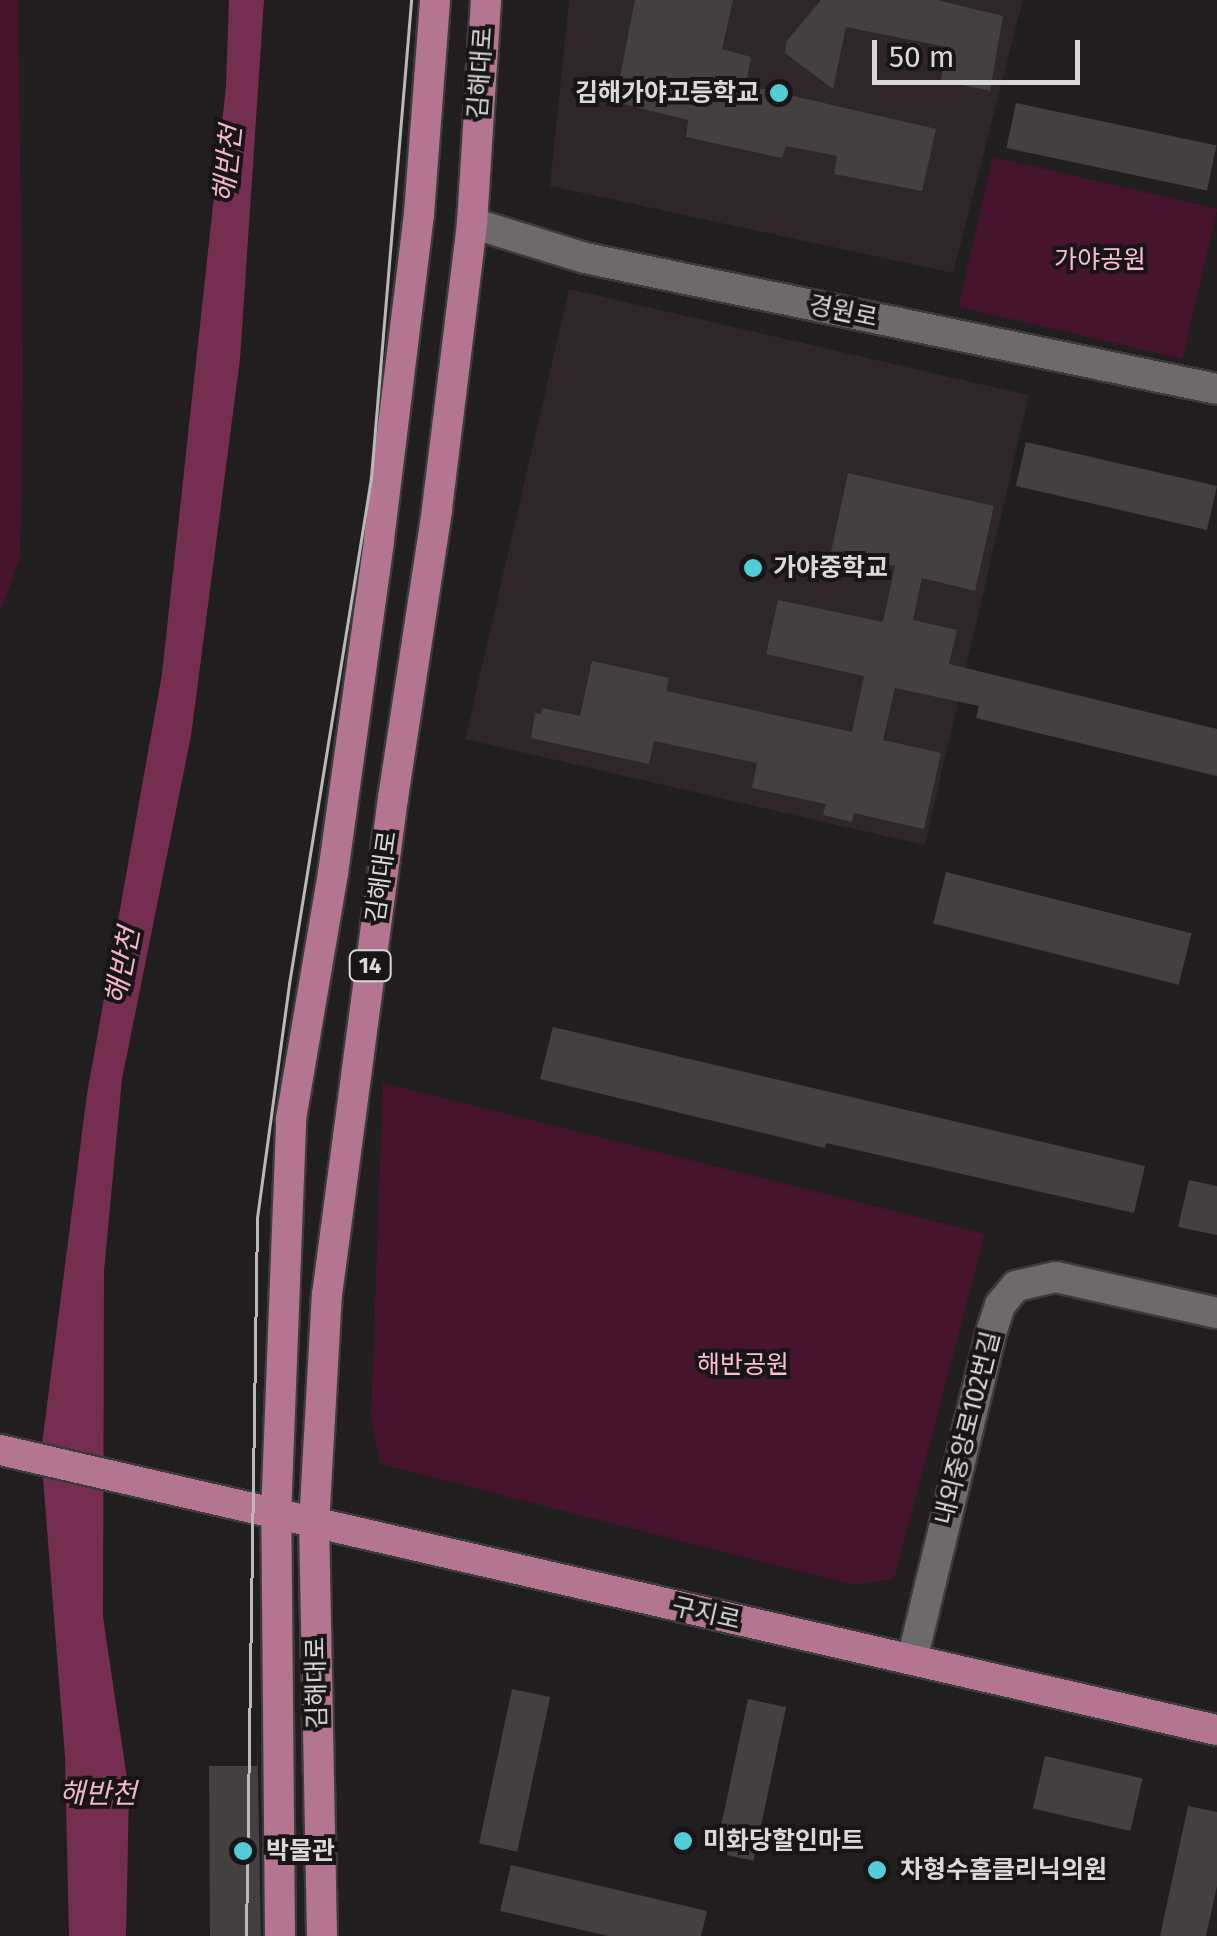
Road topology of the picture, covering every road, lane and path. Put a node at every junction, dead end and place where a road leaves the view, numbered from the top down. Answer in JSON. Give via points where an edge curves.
{"nodes":[{"id":1,"x":435,"y":0,"type":"edge"},
{"id":2,"x":486,"y":0,"type":"edge"},
{"id":3,"x":472,"y":223,"type":"junction"},
{"id":4,"x":1217,"y":390,"type":"edge"},
{"id":5,"x":1217,"y":1314,"type":"edge"},
{"id":6,"x":0,"y":1450,"type":"edge"},
{"id":7,"x":276,"y":1516,"type":"junction"},
{"id":8,"x":314,"y":1525,"type":"junction"},
{"id":9,"x":912,"y":1660,"type":"junction"},
{"id":10,"x":1217,"y":1730,"type":"edge"},
{"id":11,"x":280,"y":1936,"type":"edge"},
{"id":12,"x":322,"y":1936,"type":"edge"}],
"edges":[{"from":1,"to":7,"type":"main road","name":"김해대로","via":[[419,214],[381,521],[292,1118]]},
{"from":2,"to":3,"type":"main road","name":"김해대로","number":"14"},
{"from":3,"to":4,"type":"street","name":"경원로","via":[[585,258]]},
{"from":3,"to":8,"type":"main road","name":"김해대로","number":"14","via":[[327,1295]]},
{"from":5,"to":9,"type":"street","name":"내외중앙로102번길","via":[[1056,1277],[1016,1286],[1000,1304]]},
{"from":6,"to":7,"type":"main road","name":"구지로"},
{"from":7,"to":8,"type":"main road","name":"구지로"},
{"from":7,"to":11,"type":"main road","name":"김해대로"},
{"from":8,"to":9,"type":"main road","name":"구지로"},
{"from":8,"to":12,"type":"main road","name":"김해대로","number":"14"},
{"from":9,"to":10,"type":"main road","name":"구지로"}]}
